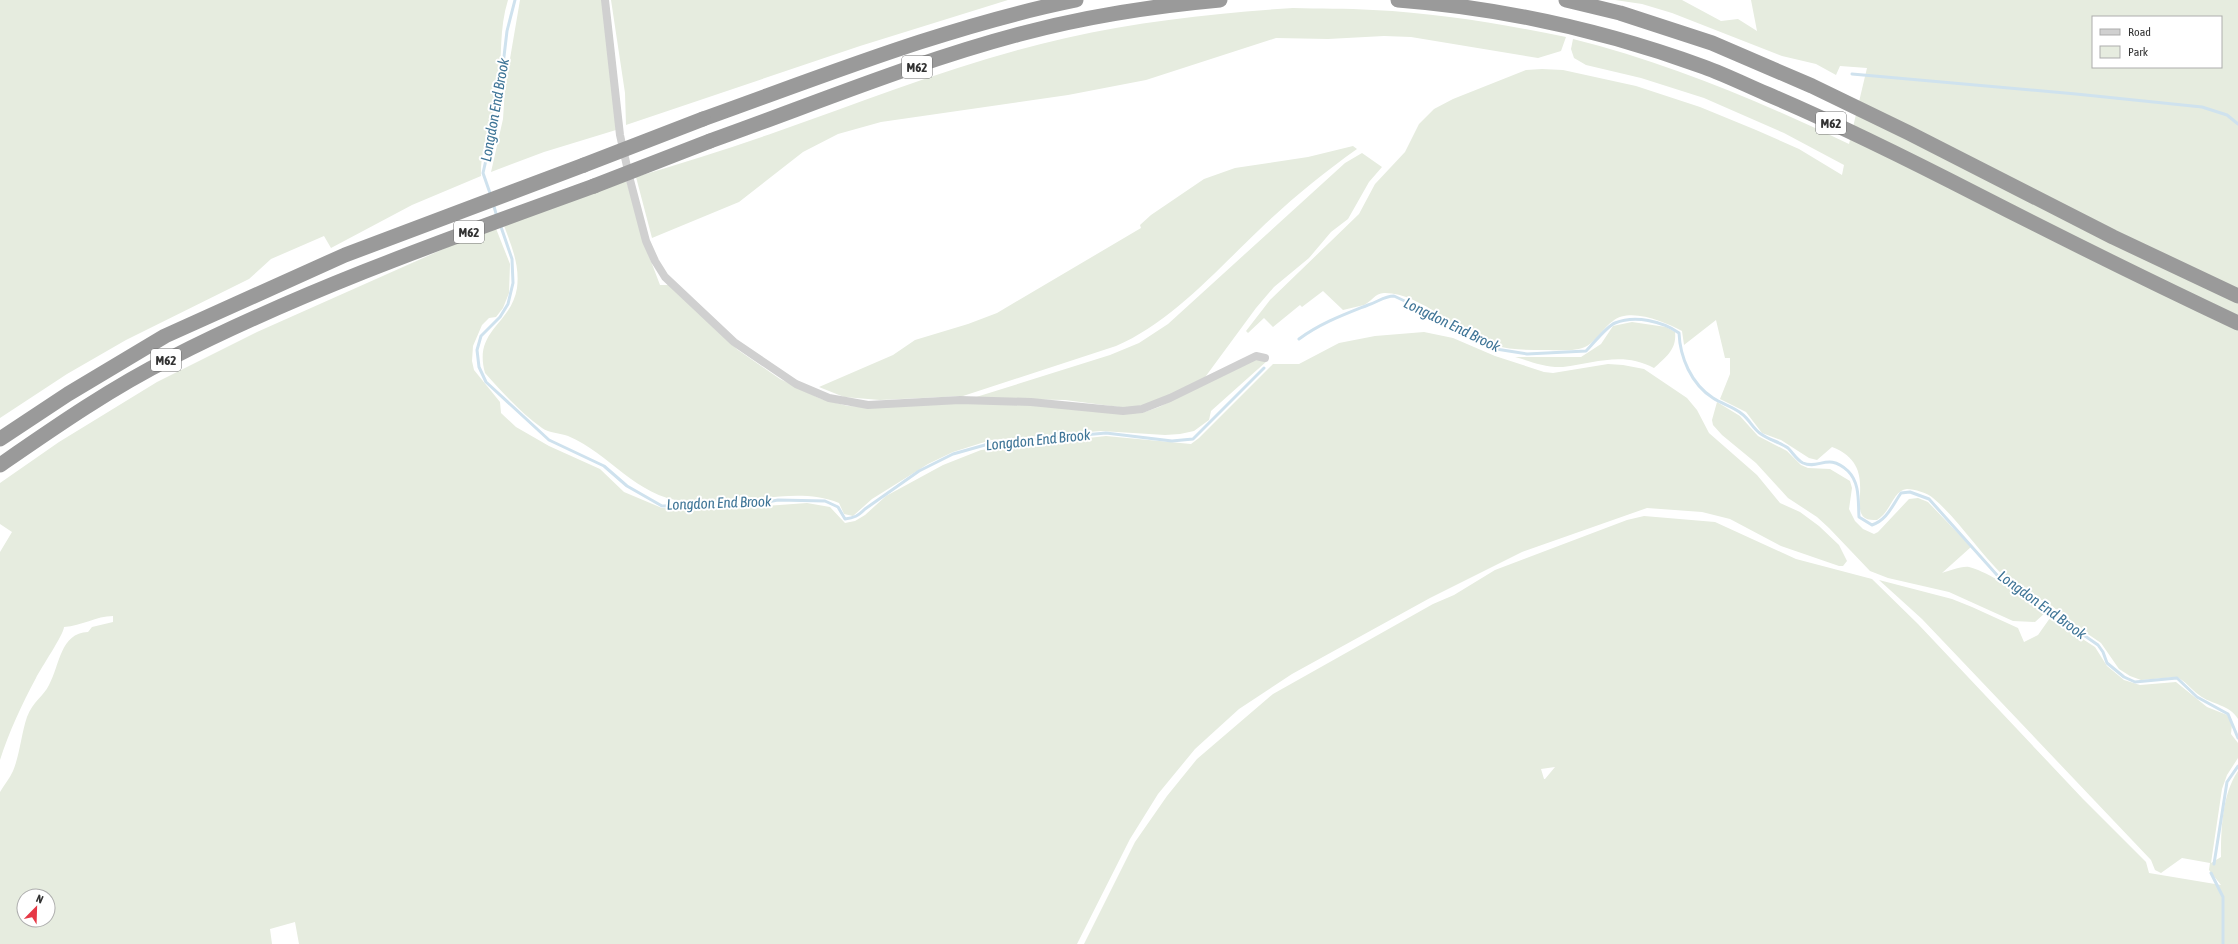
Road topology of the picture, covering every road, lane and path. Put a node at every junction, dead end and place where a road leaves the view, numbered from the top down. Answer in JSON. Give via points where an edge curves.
{"nodes":[{"id":1,"x":605,"y":0,"type":"edge"},
{"id":2,"x":1076,"y":0,"type":"edge"},
{"id":3,"x":1220,"y":0,"type":"edge"},
{"id":4,"x":1398,"y":0,"type":"edge"},
{"id":5,"x":1566,"y":0,"type":"edge"},
{"id":6,"x":2238,"y":296,"type":"edge"},
{"id":7,"x":2238,"y":323,"type":"edge"},
{"id":8,"x":1265,"y":358,"type":"dead end"},
{"id":9,"x":0,"y":439,"type":"edge"},
{"id":10,"x":0,"y":465,"type":"edge"}],
"edges":[{"from":1,"to":8,"type":"street","via":[[620,135],[646,241],[655,261],[665,277],[734,342],[796,384],[829,398],[868,405],[960,400],[1031,402],[1123,412],[1142,409],[1170,398],[1256,356]]},
{"from":2,"to":9,"type":"highway","number":"M62","bridge":true,"via":[[1029,10],[916,43],[703,119],[345,255],[165,336],[68,394]]},
{"from":3,"to":10,"type":"highway","number":"M62","bridge":true,"via":[[1130,11],[1025,33],[923,65],[710,141],[263,314],[170,359],[80,410]]},
{"from":4,"to":7,"type":"highway","number":"M62","via":[[1454,5],[1574,27],[1705,67],[1900,155],[2105,260]]},
{"from":5,"to":6,"type":"highway","number":"M62","via":[[1620,13],[1712,43],[1812,86],[2113,237]]}]}
